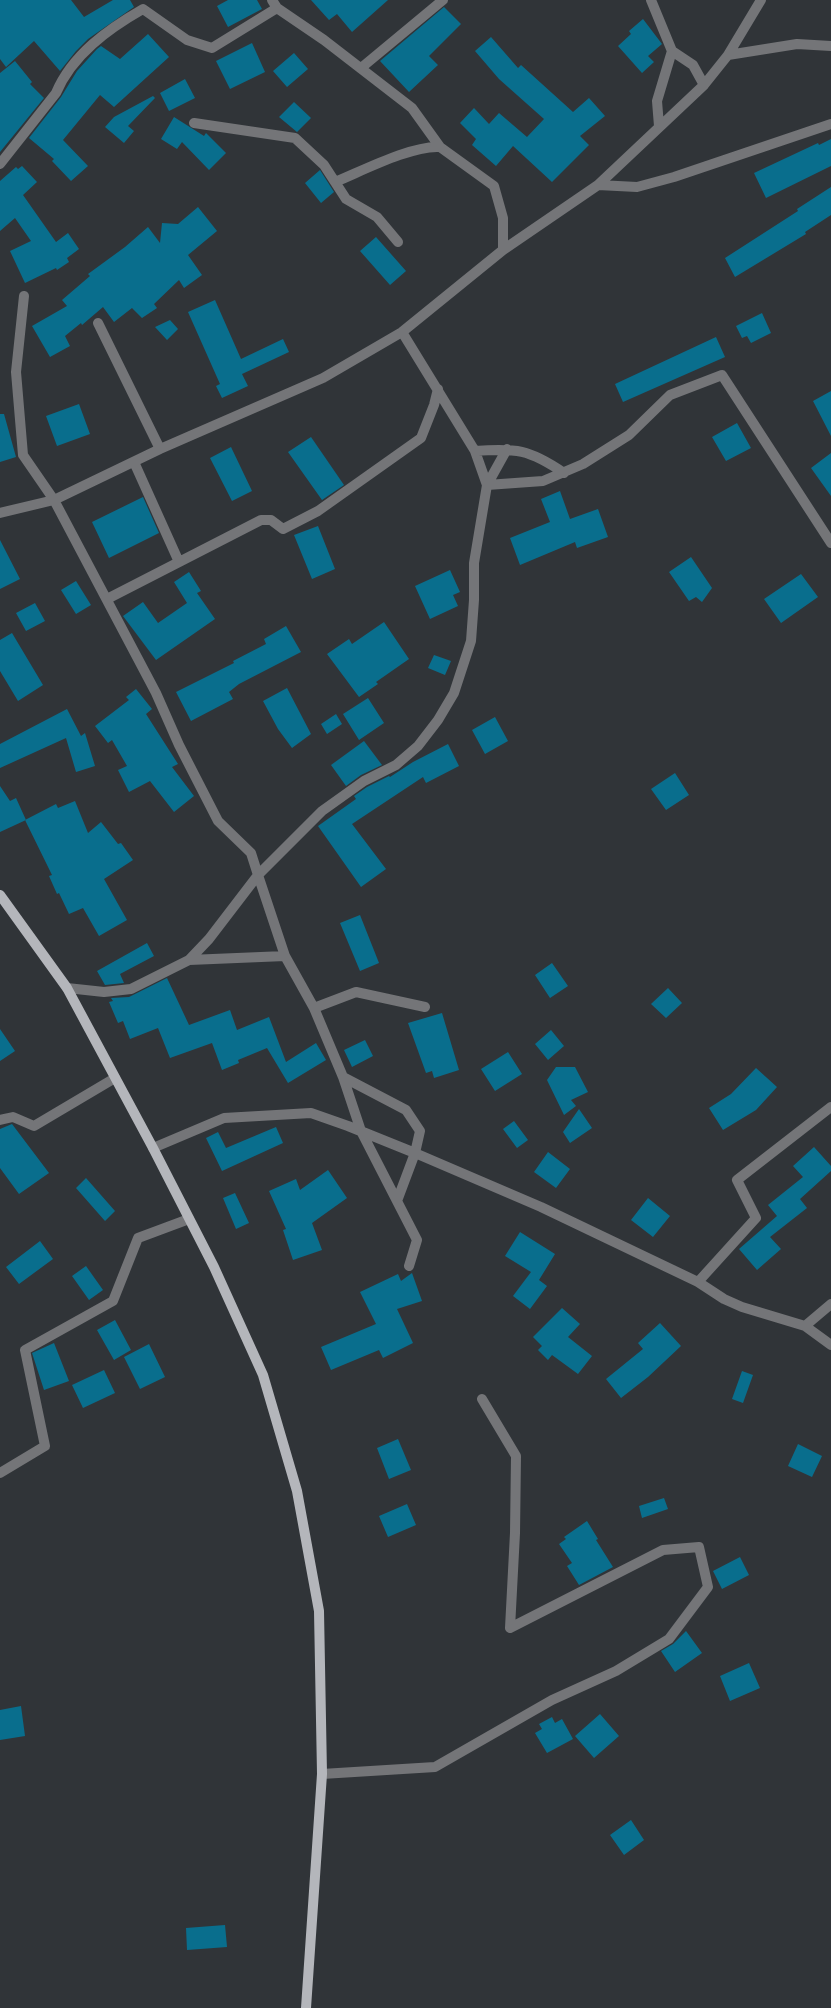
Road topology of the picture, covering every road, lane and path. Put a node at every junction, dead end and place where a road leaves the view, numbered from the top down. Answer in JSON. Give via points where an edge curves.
{"nodes":[{"id":1,"x":443,"y":0,"type":"edge"},
{"id":2,"x":651,"y":0,"type":"edge"},
{"id":3,"x":761,"y":0,"type":"edge"},
{"id":4,"x":144,"y":4,"type":"edge"},
{"id":5,"x":275,"y":4,"type":"edge"},
{"id":6,"x":831,"y":46,"type":"edge"},
{"id":7,"x":672,"y":51,"type":"junction"},
{"id":8,"x":728,"y":55,"type":"junction"},
{"id":9,"x":361,"y":68,"type":"junction"},
{"id":10,"x":704,"y":85,"type":"junction"},
{"id":11,"x":194,"y":123,"type":"dead end"},
{"id":12,"x":831,"y":124,"type":"edge"},
{"id":13,"x":659,"y":126,"type":"junction"},
{"id":14,"x":440,"y":147,"type":"junction"},
{"id":15,"x":0,"y":164,"type":"edge"},
{"id":16,"x":335,"y":182,"type":"junction"},
{"id":17,"x":598,"y":185,"type":"junction"},
{"id":18,"x":398,"y":242,"type":"dead end"},
{"id":19,"x":503,"y":250,"type":"junction"},
{"id":20,"x":24,"y":296,"type":"dead end"},
{"id":21,"x":98,"y":322,"type":"dead end"},
{"id":22,"x":402,"y":332,"type":"junction"},
{"id":23,"x":438,"y":389,"type":"junction"},
{"id":24,"x":160,"y":449,"type":"junction"},
{"id":25,"x":507,"y":449,"type":"junction"},
{"id":26,"x":475,"y":451,"type":"junction"},
{"id":27,"x":134,"y":462,"type":"junction"},
{"id":28,"x":564,"y":473,"type":"junction"},
{"id":29,"x":487,"y":485,"type":"junction"},
{"id":30,"x":54,"y":500,"type":"junction"},
{"id":31,"x":0,"y":513,"type":"edge"},
{"id":32,"x":831,"y":543,"type":"edge"},
{"id":33,"x":179,"y":562,"type":"junction"},
{"id":34,"x":107,"y":599,"type":"junction"},
{"id":35,"x":258,"y":875,"type":"junction"},
{"id":36,"x":0,"y":895,"type":"edge"},
{"id":37,"x":285,"y":956,"type":"junction"},
{"id":38,"x":189,"y":960,"type":"junction"},
{"id":39,"x":67,"y":988,"type":"junction"},
{"id":40,"x":425,"y":1007,"type":"dead end"},
{"id":41,"x":314,"y":1008,"type":"junction"},
{"id":42,"x":343,"y":1077,"type":"junction"},
{"id":43,"x":115,"y":1078,"type":"junction"},
{"id":44,"x":831,"y":1107,"type":"edge"},
{"id":45,"x":0,"y":1120,"type":"edge"},
{"id":46,"x":361,"y":1131,"type":"junction"},
{"id":47,"x":153,"y":1148,"type":"junction"},
{"id":48,"x":414,"y":1153,"type":"junction"},
{"id":49,"x":397,"y":1201,"type":"junction"},
{"id":50,"x":189,"y":1219,"type":"junction"},
{"id":51,"x":409,"y":1266,"type":"dead end"},
{"id":52,"x":698,"y":1282,"type":"junction"},
{"id":53,"x":831,"y":1304,"type":"edge"},
{"id":54,"x":805,"y":1326,"type":"junction"},
{"id":55,"x":831,"y":1345,"type":"edge"},
{"id":56,"x":482,"y":1399,"type":"dead end"},
{"id":57,"x":0,"y":1473,"type":"edge"},
{"id":58,"x":322,"y":1774,"type":"junction"},
{"id":59,"x":306,"y":2008,"type":"edge"}],
"edges":[{"from":1,"to":9,"type":"street"},
{"from":2,"to":7,"type":"street"},
{"from":3,"to":8,"type":"street"},
{"from":4,"to":5,"type":"street","via":[[187,40],[212,48]]},
{"from":4,"to":15,"type":"street","via":[[75,59],[56,93]]},
{"from":5,"to":9,"type":"street"},
{"from":6,"to":8,"type":"street","via":[[797,44]]},
{"from":7,"to":10,"type":"street","via":[[693,65]]},
{"from":7,"to":13,"type":"street","via":[[657,101]]},
{"from":8,"to":10,"type":"street"},
{"from":9,"to":14,"type":"street","via":[[412,108]]},
{"from":10,"to":13,"type":"street"},
{"from":11,"to":16,"type":"street","via":[[295,138],[324,165]]},
{"from":12,"to":17,"type":"street","via":[[637,187]]},
{"from":13,"to":17,"type":"street"},
{"from":14,"to":16,"type":"street","via":[[430,146],[392,158]]},
{"from":14,"to":19,"type":"street","via":[[494,186],[503,218]]},
{"from":16,"to":18,"type":"street","via":[[346,199],[377,217]]},
{"from":17,"to":19,"type":"street"},
{"from":19,"to":22,"type":"street"},
{"from":20,"to":30,"type":"street","via":[[16,372],[23,455]]},
{"from":21,"to":24,"type":"street"},
{"from":22,"to":23,"type":"street"},
{"from":22,"to":24,"type":"street","via":[[324,378]]},
{"from":23,"to":26,"type":"street"},
{"from":23,"to":33,"type":"street","via":[[421,438],[318,511],[284,529],[271,520],[261,520]]},
{"from":24,"to":27,"type":"street"},
{"from":25,"to":26,"type":"street"},
{"from":25,"to":28,"type":"street","via":[[532,454]]},
{"from":25,"to":29,"type":"street"},
{"from":26,"to":29,"type":"street"},
{"from":27,"to":30,"type":"street"},
{"from":27,"to":33,"type":"street"},
{"from":28,"to":29,"type":"street","via":[[543,481]]},
{"from":28,"to":32,"type":"street","via":[[584,464],[630,435],[670,395],[722,375]]},
{"from":29,"to":35,"type":"street","via":[[474,563],[471,641],[454,693],[418,746],[396,765],[364,781],[322,811]]},
{"from":30,"to":31,"type":"street"},
{"from":30,"to":34,"type":"street"},
{"from":33,"to":34,"type":"street"},
{"from":34,"to":35,"type":"street","via":[[218,821],[251,853]]},
{"from":35,"to":37,"type":"street"},
{"from":35,"to":38,"type":"street","via":[[209,939]]},
{"from":36,"to":39,"type":"main road"},
{"from":37,"to":38,"type":"street"},
{"from":37,"to":41,"type":"street"},
{"from":38,"to":39,"type":"street","via":[[131,989],[104,992]]},
{"from":39,"to":43,"type":"main road"},
{"from":40,"to":41,"type":"street","via":[[356,992]]},
{"from":41,"to":42,"type":"street"},
{"from":42,"to":46,"type":"street"},
{"from":42,"to":48,"type":"street","via":[[406,1110],[420,1131]]},
{"from":43,"to":45,"type":"street","via":[[34,1126],[13,1117]]},
{"from":43,"to":47,"type":"main road"},
{"from":44,"to":52,"type":"street","via":[[737,1180],[756,1218]]},
{"from":46,"to":47,"type":"street","via":[[310,1113],[224,1118]]},
{"from":46,"to":48,"type":"street"},
{"from":46,"to":49,"type":"street"},
{"from":47,"to":50,"type":"main road"},
{"from":48,"to":49,"type":"street"},
{"from":48,"to":52,"type":"street","via":[[540,1207]]},
{"from":49,"to":51,"type":"street","via":[[417,1240]]},
{"from":50,"to":57,"type":"street","via":[[138,1238],[113,1301],[25,1350],[45,1446]]},
{"from":50,"to":58,"type":"main road","via":[[264,1375],[297,1491],[319,1611]]},
{"from":52,"to":54,"type":"street","via":[[742,1307]]},
{"from":53,"to":54,"type":"street"},
{"from":54,"to":55,"type":"street"},
{"from":56,"to":58,"type":"street","via":[[516,1456],[510,1628],[663,1550],[699,1547],[708,1587],[669,1638],[616,1671],[552,1700],[435,1767]]},
{"from":58,"to":59,"type":"main road"}]}
